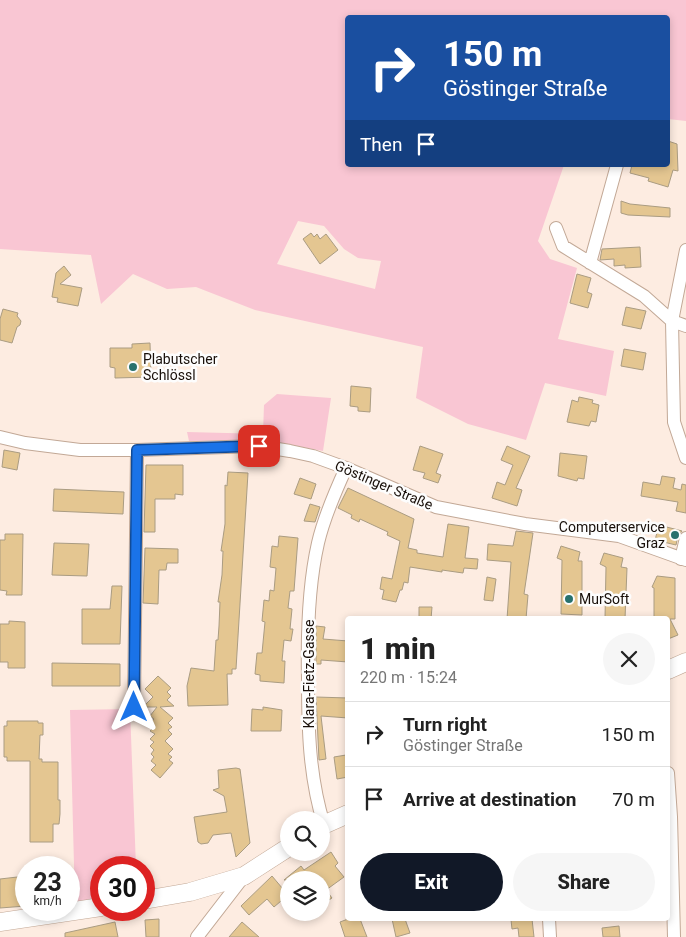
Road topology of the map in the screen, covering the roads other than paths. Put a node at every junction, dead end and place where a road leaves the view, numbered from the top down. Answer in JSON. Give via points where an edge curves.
{"nodes":[{"id":1,"x":616,"y":167,"type":"edge"},
{"id":2,"x":556,"y":228,"type":"dead end"},
{"id":3,"x":686,"y":250,"type":"edge"},
{"id":4,"x":590,"y":262,"type":"junction"},
{"id":5,"x":672,"y":320,"type":"junction"},
{"id":6,"x":686,"y":326,"type":"edge"},
{"id":7,"x":0,"y":437,"type":"edge"},
{"id":8,"x":137,"y":450,"type":"junction"},
{"id":9,"x":686,"y":458,"type":"edge"},
{"id":10,"x":346,"y":468,"type":"junction"},
{"id":11,"x":686,"y":538,"type":"edge"},
{"id":12,"x":684,"y":560,"type":"edge"},
{"id":13,"x":686,"y":662,"type":"edge"},
{"id":14,"x":670,"y":669,"type":"edge"},
{"id":15,"x":134,"y":707,"type":"dead end"},
{"id":16,"x":670,"y":802,"type":"edge"},
{"id":17,"x":320,"y":811,"type":"edge"},
{"id":18,"x":345,"y":815,"type":"edge"},
{"id":19,"x":330,"y":822,"type":"edge"},
{"id":20,"x":280,"y":853,"type":"edge"},
{"id":21,"x":244,"y":876,"type":"junction"},
{"id":22,"x":155,"y":898,"type":"edge"},
{"id":23,"x":90,"y":908,"type":"edge"},
{"id":24,"x":549,"y":921,"type":"edge"},
{"id":25,"x":0,"y":922,"type":"edge"},
{"id":26,"x":197,"y":937,"type":"edge"},
{"id":27,"x":550,"y":937,"type":"edge"},
{"id":28,"x":674,"y":937,"type":"edge"}],
"edges":[{"from":1,"to":4,"type":"street"},
{"from":2,"to":4,"type":"street","via":[[563,246]]},
{"from":3,"to":5,"type":"street"},
{"from":4,"to":5,"type":"street","via":[[644,296]]},
{"from":5,"to":6,"type":"street"},
{"from":5,"to":9,"type":"street","via":[[674,422]]},
{"from":7,"to":8,"type":"street","name":"Göstinger Straße","via":[[80,450]]},
{"from":8,"to":10,"type":"street","name":"Göstinger Straße","via":[[259,446],[313,456]]},
{"from":8,"to":15,"type":"street"},
{"from":10,"to":12,"type":"street","name":"Göstinger Straße","via":[[436,507],[525,524],[619,536]]},
{"from":10,"to":17,"type":"street","name":"Klara-Fietz-Gasse","via":[[318,544],[308,622],[308,748]]},
{"from":11,"to":12,"type":"street"},
{"from":13,"to":14,"type":"street"},
{"from":16,"to":28,"type":"street"},
{"from":18,"to":19,"type":"street"},
{"from":20,"to":21,"type":"street"},
{"from":21,"to":22,"type":"street","via":[[190,892]]},
{"from":21,"to":26,"type":"street"},
{"from":23,"to":25,"type":"street"},
{"from":24,"to":27,"type":"street"}]}
